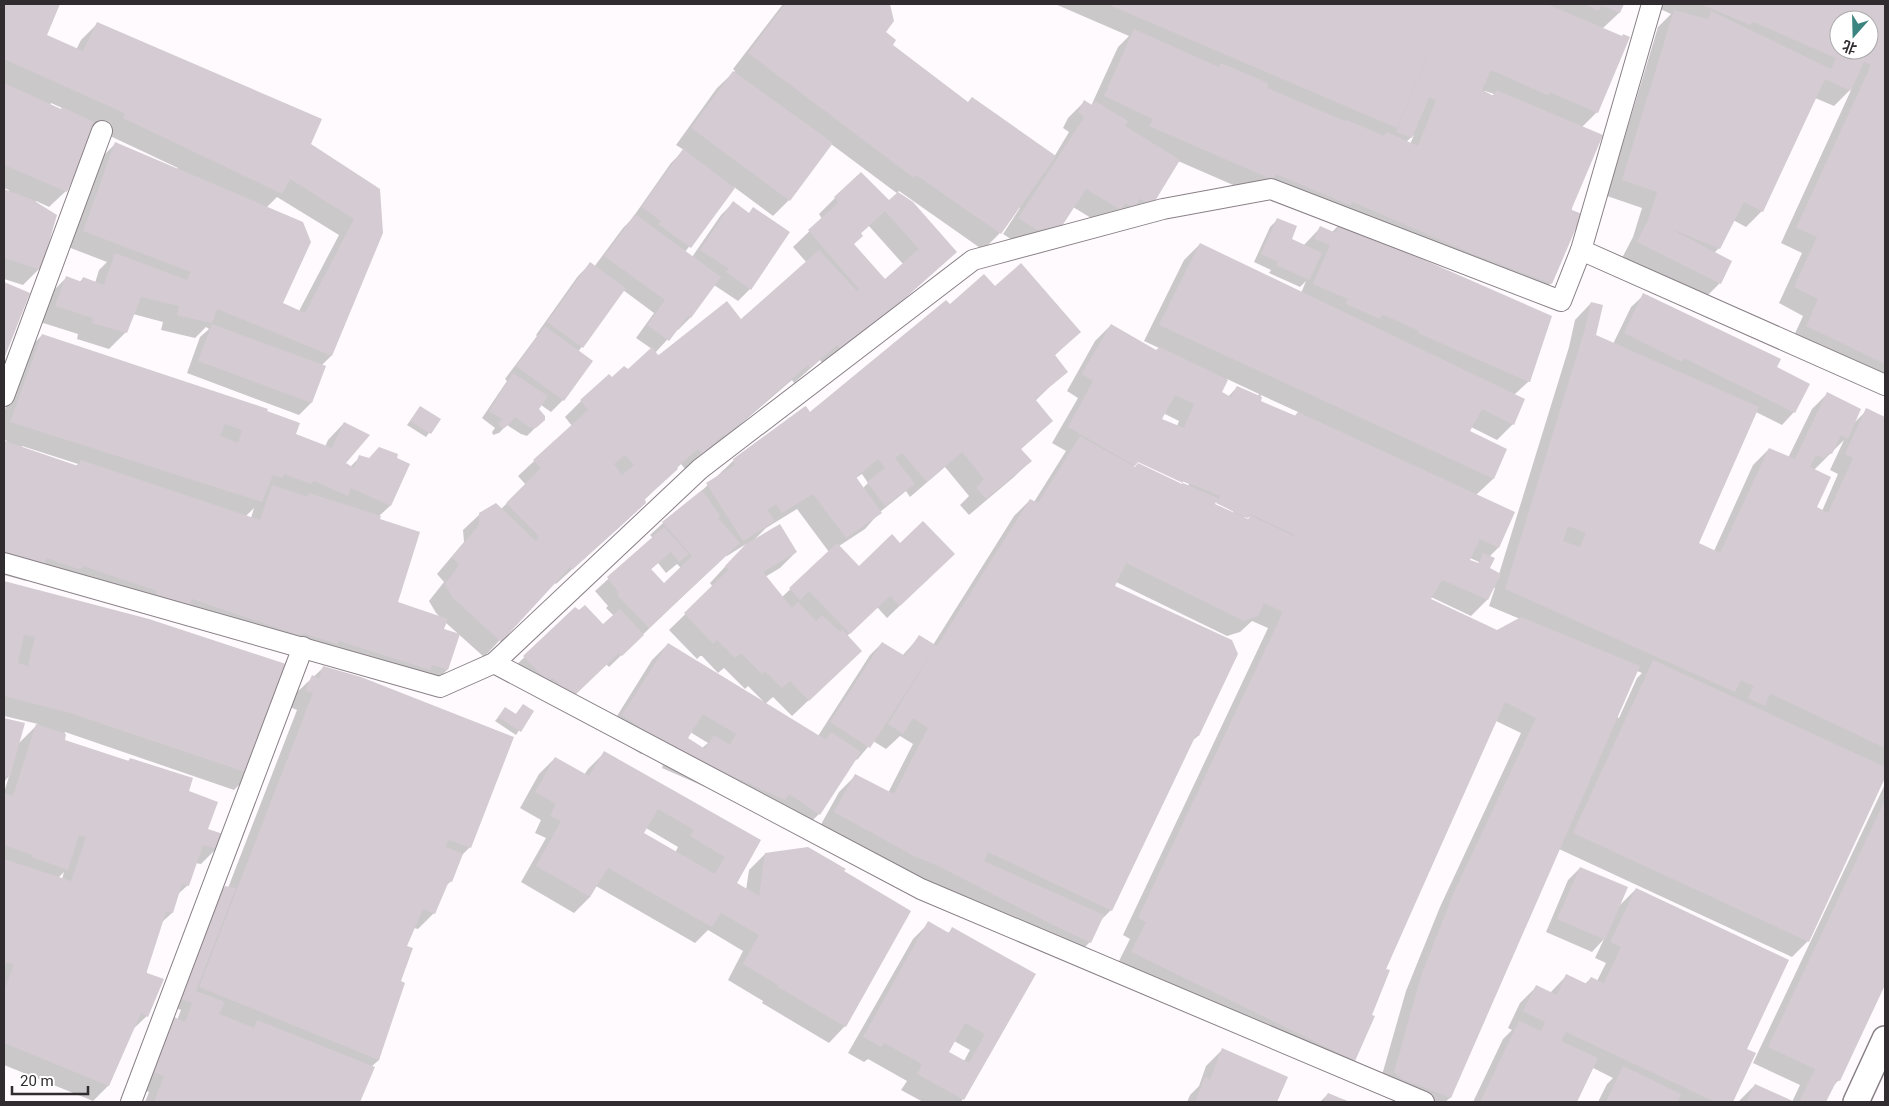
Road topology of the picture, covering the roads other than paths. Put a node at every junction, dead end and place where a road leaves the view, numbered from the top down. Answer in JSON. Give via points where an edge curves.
{"nodes":[{"id":1,"x":1652,"y":4,"type":"edge"},
{"id":2,"x":102,"y":131,"type":"dead end"},
{"id":3,"x":1581,"y":250,"type":"junction"},
{"id":4,"x":1885,"y":385,"type":"edge"},
{"id":5,"x":4,"y":396,"type":"edge"},
{"id":6,"x":4,"y":563,"type":"edge"},
{"id":7,"x":303,"y":647,"type":"junction"},
{"id":8,"x":494,"y":663,"type":"junction"},
{"id":9,"x":1885,"y":1039,"type":"edge"},
{"id":10,"x":130,"y":1102,"type":"edge"},
{"id":11,"x":1424,"y":1102,"type":"edge"},
{"id":12,"x":1856,"y":1102,"type":"edge"}],
"edges":[{"from":1,"to":3,"type":"street"},
{"from":2,"to":5,"type":"street"},
{"from":3,"to":4,"type":"street"},
{"from":3,"to":8,"type":"street","via":[[1561,301],[1271,189],[1163,210],[973,260],[700,469]]},
{"from":6,"to":7,"type":"street"},
{"from":7,"to":8,"type":"street","via":[[440,687]]},
{"from":7,"to":10,"type":"street"},
{"from":8,"to":11,"type":"street","via":[[921,889]]},
{"from":9,"to":12,"type":"street"}]}
